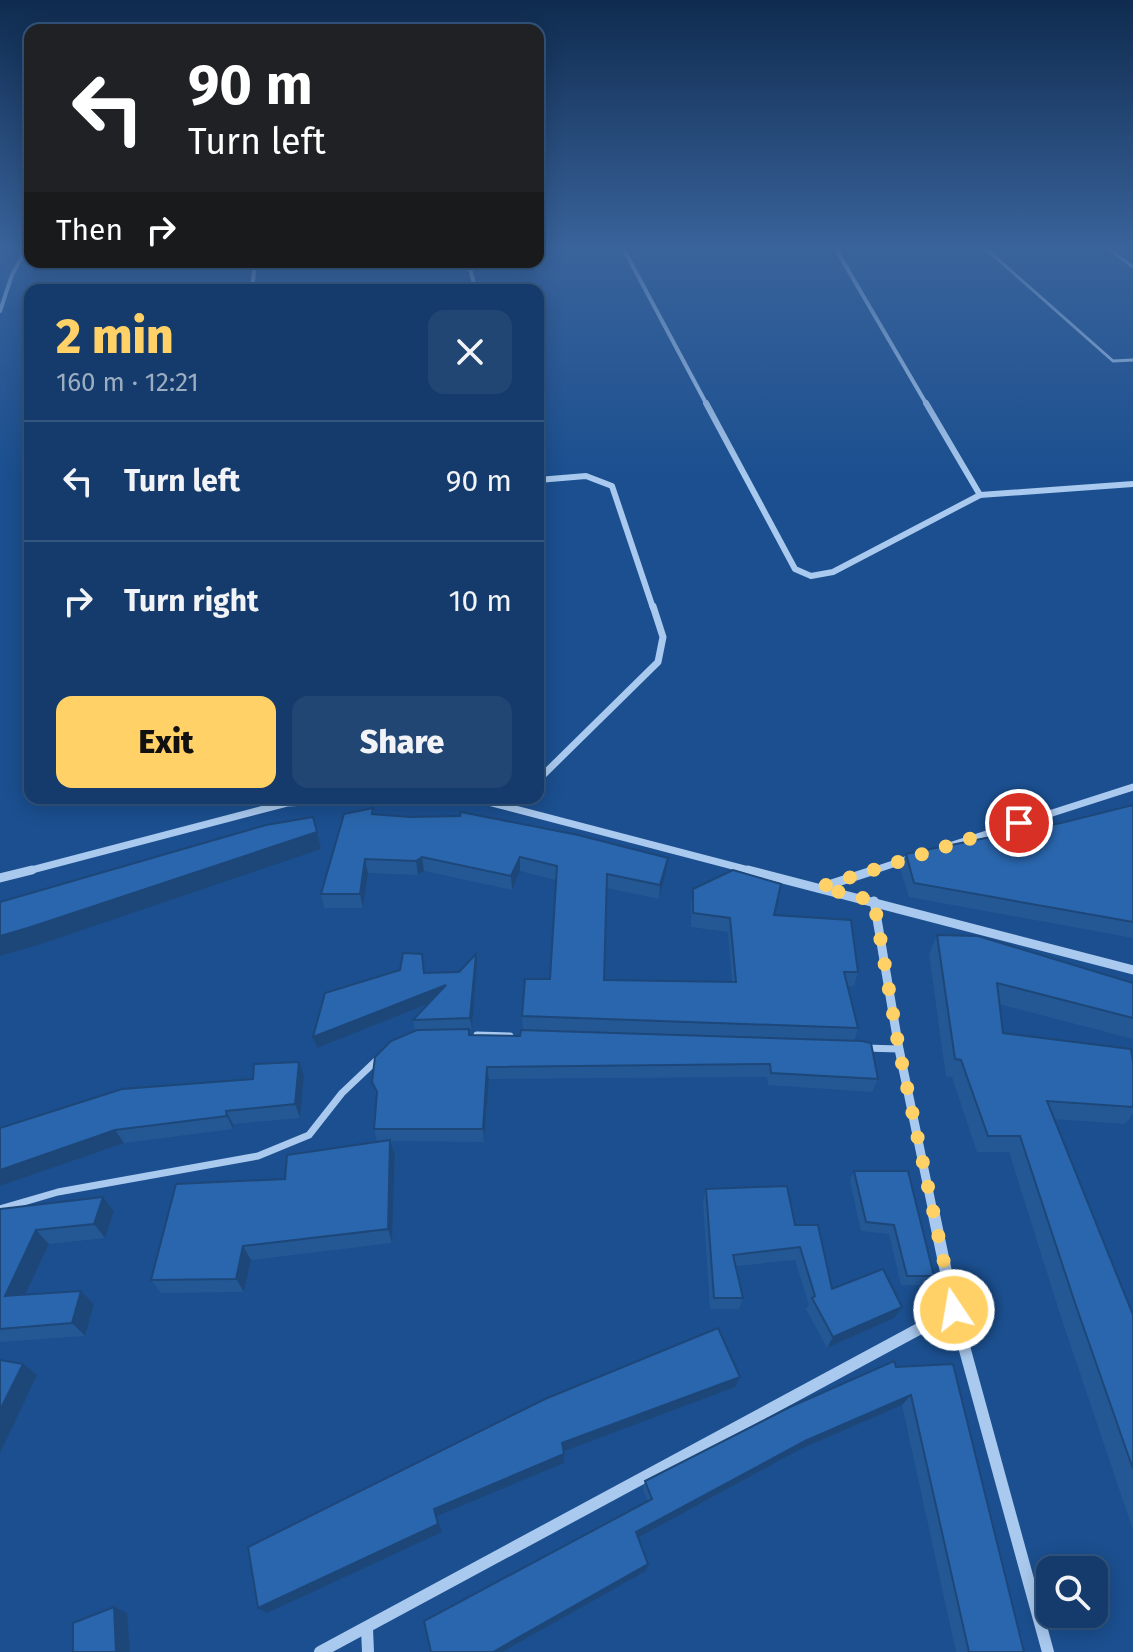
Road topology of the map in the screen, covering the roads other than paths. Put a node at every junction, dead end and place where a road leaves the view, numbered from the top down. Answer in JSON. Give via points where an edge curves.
{"nodes":[{"id":1,"x":663,"y":323,"type":"edge"},
{"id":2,"x":879,"y":323,"type":"edge"},
{"id":3,"x":1070,"y":323,"type":"edge"},
{"id":4,"x":1133,"y":360,"type":"edge"},
{"id":5,"x":544,"y":479,"type":"edge"},
{"id":6,"x":1133,"y":484,"type":"edge"},
{"id":7,"x":980,"y":495,"type":"junction"},
{"id":8,"x":544,"y":774,"type":"edge"},
{"id":9,"x":1133,"y":787,"type":"edge"},
{"id":10,"x":283,"y":804,"type":"edge"},
{"id":11,"x":498,"y":804,"type":"edge"},
{"id":12,"x":513,"y":804,"type":"edge"},
{"id":13,"x":510,"y":807,"type":"junction"},
{"id":14,"x":939,"y":849,"type":"edge"},
{"id":15,"x":925,"y":854,"type":"edge"},
{"id":16,"x":0,"y":878,"type":"edge"},
{"id":17,"x":820,"y":887,"type":"junction"},
{"id":18,"x":874,"y":901,"type":"junction"},
{"id":19,"x":1133,"y":970,"type":"edge"},
{"id":20,"x":461,"y":1036,"type":"edge"},
{"id":21,"x":521,"y":1036,"type":"edge"},
{"id":22,"x":852,"y":1048,"type":"edge"},
{"id":23,"x":899,"y":1049,"type":"junction"},
{"id":24,"x":386,"y":1050,"type":"edge"},
{"id":25,"x":0,"y":1209,"type":"edge"},
{"id":26,"x":954,"y":1310,"type":"junction"},
{"id":27,"x":367,"y":1629,"type":"junction"},
{"id":28,"x":320,"y":1652,"type":"edge"},
{"id":29,"x":368,"y":1652,"type":"edge"},
{"id":30,"x":1048,"y":1652,"type":"edge"}],
"edges":[{"from":1,"to":7,"type":"street","via":[[795,569],[811,576],[833,572]]},
{"from":2,"to":7,"type":"street"},
{"from":3,"to":4,"type":"lane","via":[[1113,361]]},
{"from":5,"to":8,"type":"street","via":[[580,475],[612,486],[663,637],[658,662]]},
{"from":6,"to":7,"type":"street"},
{"from":9,"to":14,"type":"street"},
{"from":10,"to":16,"type":"street"},
{"from":11,"to":13,"type":"street"},
{"from":12,"to":13,"type":"street"},
{"from":13,"to":17,"type":"street"},
{"from":15,"to":17,"type":"street"},
{"from":17,"to":18,"type":"street"},
{"from":18,"to":19,"type":"street"},
{"from":18,"to":23,"type":"street"},
{"from":20,"to":21,"type":"lane"},
{"from":22,"to":23,"type":"lane"},
{"from":23,"to":26,"type":"street"},
{"from":24,"to":25,"type":"lane","via":[[309,1135],[271,1151],[58,1192]]},
{"from":26,"to":27,"type":"street"},
{"from":26,"to":30,"type":"street"},
{"from":27,"to":28,"type":"street"},
{"from":27,"to":29,"type":"street"}]}
